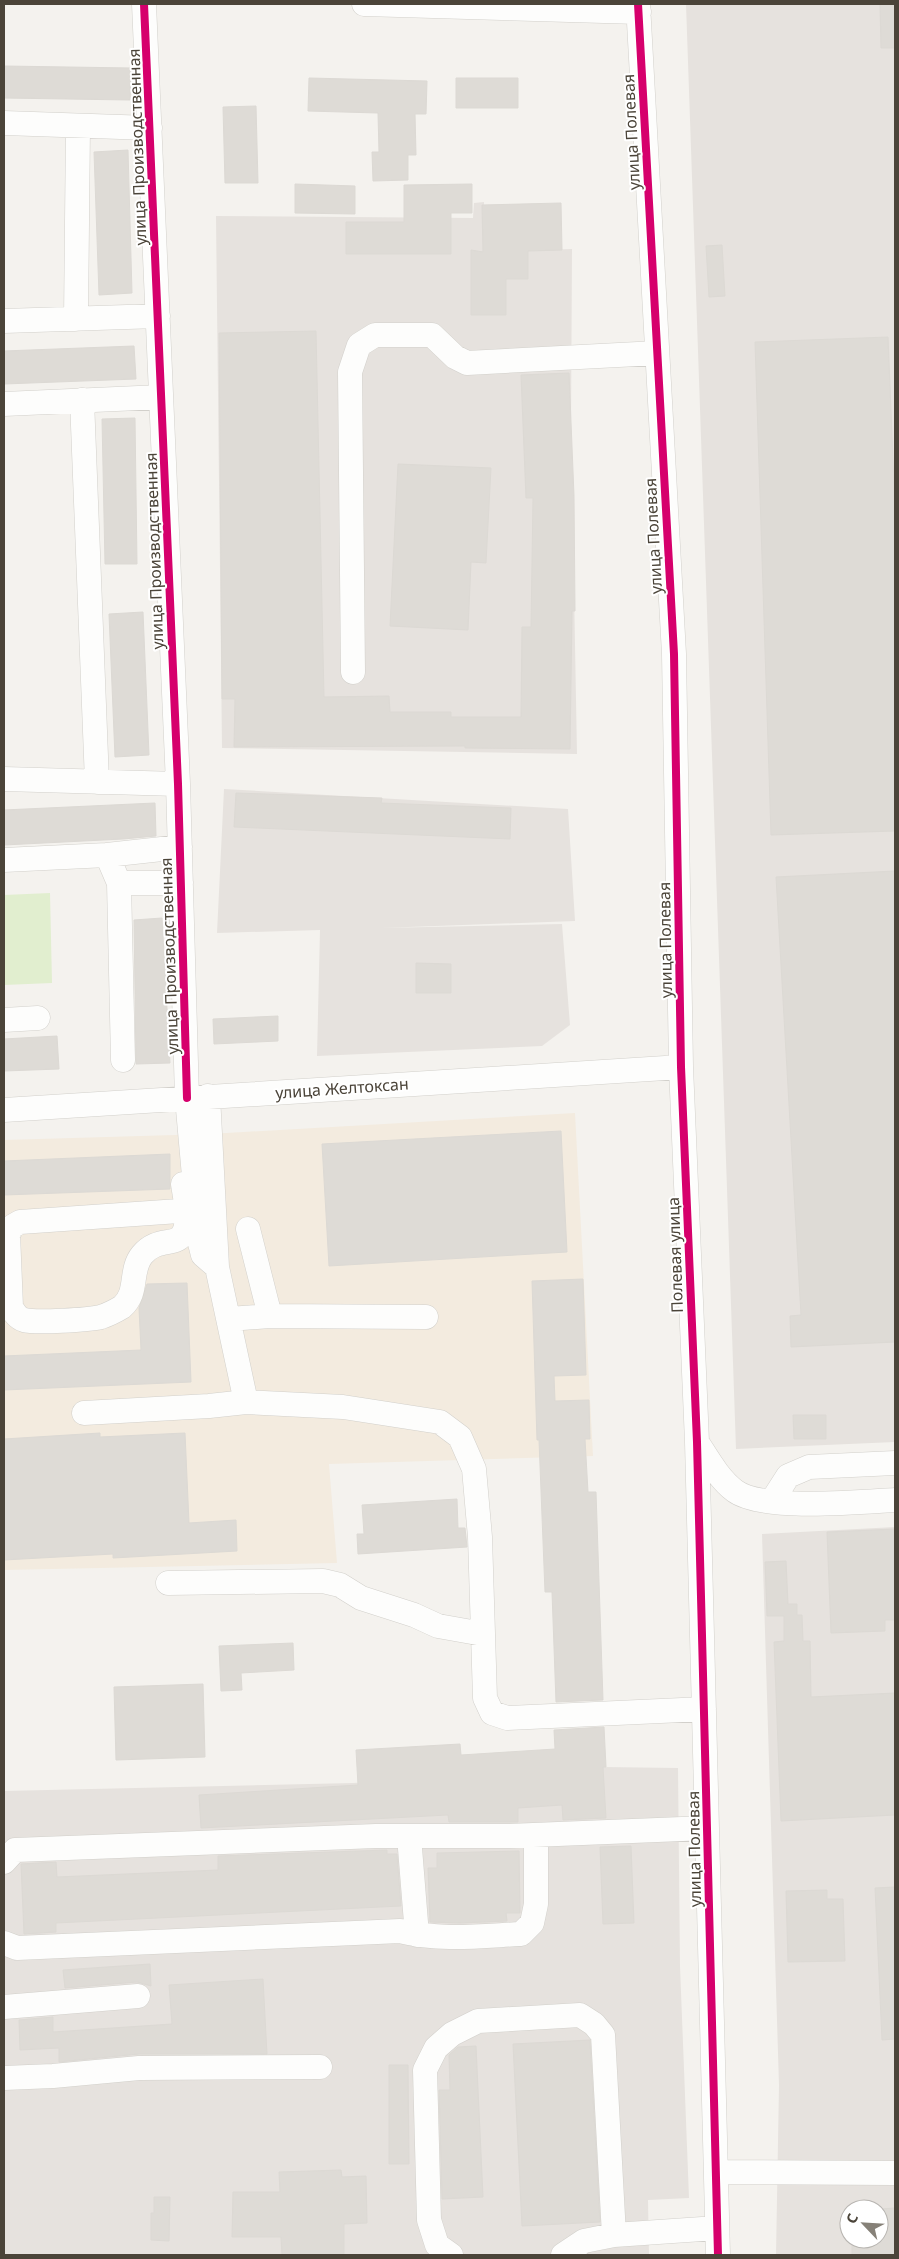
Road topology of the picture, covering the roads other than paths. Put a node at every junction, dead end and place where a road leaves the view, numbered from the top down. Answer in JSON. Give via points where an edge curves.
{"nodes":[{"id":1,"x":144,"y":4,"type":"edge"},
{"id":2,"x":364,"y":4,"type":"edge"},
{"id":3,"x":639,"y":8,"type":"edge"},
{"id":4,"x":4,"y":123,"type":"edge"},
{"id":5,"x":78,"y":126,"type":"junction"},
{"id":6,"x":150,"y":128,"type":"junction"},
{"id":7,"x":158,"y":316,"type":"junction"},
{"id":8,"x":76,"y":318,"type":"junction"},
{"id":9,"x":4,"y":321,"type":"edge"},
{"id":10,"x":657,"y":353,"type":"junction"},
{"id":11,"x":161,"y":397,"type":"junction"},
{"id":12,"x":82,"y":400,"type":"junction"},
{"id":13,"x":4,"y":404,"type":"edge"},
{"id":14,"x":353,"y":672,"type":"dead end"},
{"id":15,"x":4,"y":779,"type":"edge"},
{"id":16,"x":97,"y":782,"type":"junction"},
{"id":17,"x":178,"y":784,"type":"junction"},
{"id":18,"x":180,"y":847,"type":"junction"},
{"id":19,"x":107,"y":855,"type":"junction"},
{"id":20,"x":4,"y":860,"type":"edge"},
{"id":21,"x":119,"y":883,"type":"junction"},
{"id":22,"x":181,"y":883,"type":"junction"},
{"id":23,"x":38,"y":1018,"type":"dead end"},
{"id":24,"x":4,"y":1020,"type":"edge"},
{"id":25,"x":123,"y":1060,"type":"dead end"},
{"id":26,"x":681,"y":1067,"type":"junction"},
{"id":27,"x":189,"y":1098,"type":"junction"},
{"id":28,"x":4,"y":1110,"type":"edge"},
{"id":29,"x":186,"y":1209,"type":"junction"},
{"id":30,"x":248,"y":1230,"type":"dead end"},
{"id":31,"x":270,"y":1316,"type":"junction"},
{"id":32,"x":426,"y":1317,"type":"dead end"},
{"id":33,"x":229,"y":1319,"type":"junction"},
{"id":34,"x":246,"y":1402,"type":"junction"},
{"id":35,"x":84,"y":1413,"type":"dead end"},
{"id":36,"x":697,"y":1442,"type":"junction"},
{"id":37,"x":895,"y":1463,"type":"edge"},
{"id":38,"x":895,"y":1500,"type":"edge"},
{"id":39,"x":772,"y":1501,"type":"junction"},
{"id":40,"x":168,"y":1583,"type":"dead end"},
{"id":41,"x":483,"y":1634,"type":"junction"},
{"id":42,"x":704,"y":1709,"type":"junction"},
{"id":43,"x":707,"y":1828,"type":"junction"},
{"id":44,"x":536,"y":1835,"type":"junction"},
{"id":45,"x":409,"y":1836,"type":"junction"},
{"id":46,"x":4,"y":1862,"type":"edge"},
{"id":47,"x":417,"y":1935,"type":"junction"},
{"id":48,"x":4,"y":1943,"type":"edge"},
{"id":49,"x":138,"y":1996,"type":"dead end"},
{"id":50,"x":4,"y":2007,"type":"edge"},
{"id":51,"x":320,"y":2067,"type":"dead end"},
{"id":52,"x":4,"y":2078,"type":"edge"},
{"id":53,"x":716,"y":2172,"type":"junction"},
{"id":54,"x":895,"y":2173,"type":"edge"},
{"id":55,"x":717,"y":2228,"type":"junction"},
{"id":56,"x":614,"y":2235,"type":"junction"},
{"id":57,"x":451,"y":2255,"type":"edge"},
{"id":58,"x":563,"y":2255,"type":"edge"},
{"id":59,"x":718,"y":2255,"type":"edge"}],
"edges":[{"from":1,"to":6,"type":"street","name":"улица Производственная"},
{"from":2,"to":3,"type":"street"},
{"from":3,"to":10,"type":"street","name":"улица Полевая"},
{"from":4,"to":5,"type":"street"},
{"from":5,"to":6,"type":"street"},
{"from":5,"to":8,"type":"street"},
{"from":6,"to":7,"type":"street","name":"улица Производственная"},
{"from":7,"to":8,"type":"street"},
{"from":7,"to":11,"type":"street","name":"улица Производственная"},
{"from":8,"to":9,"type":"street"},
{"from":10,"to":14,"type":"street","via":[[467,363],[432,334],[375,335],[359,345],[350,372]]},
{"from":10,"to":26,"type":"street","name":"улица Полевая","via":[[674,654]]},
{"from":11,"to":12,"type":"street"},
{"from":11,"to":17,"type":"street","name":"улица Производственная"},
{"from":12,"to":13,"type":"street"},
{"from":12,"to":16,"type":"street"},
{"from":15,"to":16,"type":"street"},
{"from":16,"to":17,"type":"street"},
{"from":17,"to":18,"type":"street","name":"улица Производственная"},
{"from":18,"to":19,"type":"street"},
{"from":18,"to":22,"type":"street","name":"улица Производственная"},
{"from":19,"to":20,"type":"street"},
{"from":19,"to":21,"type":"street"},
{"from":21,"to":22,"type":"street"},
{"from":21,"to":25,"type":"street"},
{"from":22,"to":27,"type":"street","name":"улица Производственная"},
{"from":23,"to":24,"type":"street"},
{"from":26,"to":27,"type":"street","name":"улица Желтоксан"},
{"from":26,"to":36,"type":"street","name":"Полевая улица"},
{"from":27,"to":28,"type":"street","name":"улица Желтоксан"},
{"from":27,"to":29,"type":"street"},
{"from":27,"to":33,"type":"street","via":[[209,1134],[217,1267]]},
{"from":29,"to":29,"type":"street","via":[[187,1224],[183,1236],[150,1248],[142,1255],[134,1270],[134,1287],[122,1307],[102,1317],[38,1320],[24,1320],[11,1307],[8,1234],[20,1222]]},
{"from":30,"to":31,"type":"street"},
{"from":31,"to":32,"type":"street"},
{"from":31,"to":33,"type":"street"},
{"from":33,"to":34,"type":"street"},
{"from":34,"to":35,"type":"street"},
{"from":34,"to":41,"type":"street","via":[[343,1407],[440,1422],[460,1436],[474,1469]]},
{"from":36,"to":39,"type":"street","via":[[736,1492]]},
{"from":36,"to":42,"type":"street","name":"улица Полевая"},
{"from":37,"to":39,"type":"street","via":[[809,1468],[788,1476]]},
{"from":38,"to":39,"type":"street"},
{"from":40,"to":41,"type":"street","via":[[323,1580],[438,1626]]},
{"from":41,"to":42,"type":"street","via":[[485,1698],[492,1713],[507,1718]]},
{"from":42,"to":43,"type":"street","name":"улица Полевая"},
{"from":43,"to":44,"type":"street"},
{"from":43,"to":53,"type":"street","name":"улица Полевая"},
{"from":44,"to":45,"type":"street"},
{"from":44,"to":47,"type":"street","via":[[536,1904],[532,1923],[521,1934],[449,1938]]},
{"from":45,"to":46,"type":"street","via":[[15,1850]]},
{"from":45,"to":47,"type":"street"},
{"from":47,"to":48,"type":"street","via":[[400,1931],[17,1948]]},
{"from":49,"to":50,"type":"street"},
{"from":51,"to":52,"type":"street","via":[[139,2068]]},
{"from":53,"to":54,"type":"street"},
{"from":53,"to":55,"type":"street","name":"улица Полевая"},
{"from":55,"to":56,"type":"street"},
{"from":55,"to":59,"type":"street","name":"улица Полевая"},
{"from":56,"to":57,"type":"street","via":[[603,2035],[580,2015],[478,2021],[452,2034],[436,2048],[425,2070],[429,2220],[437,2245]]},
{"from":56,"to":58,"type":"street","via":[[584,2241]]}]}
